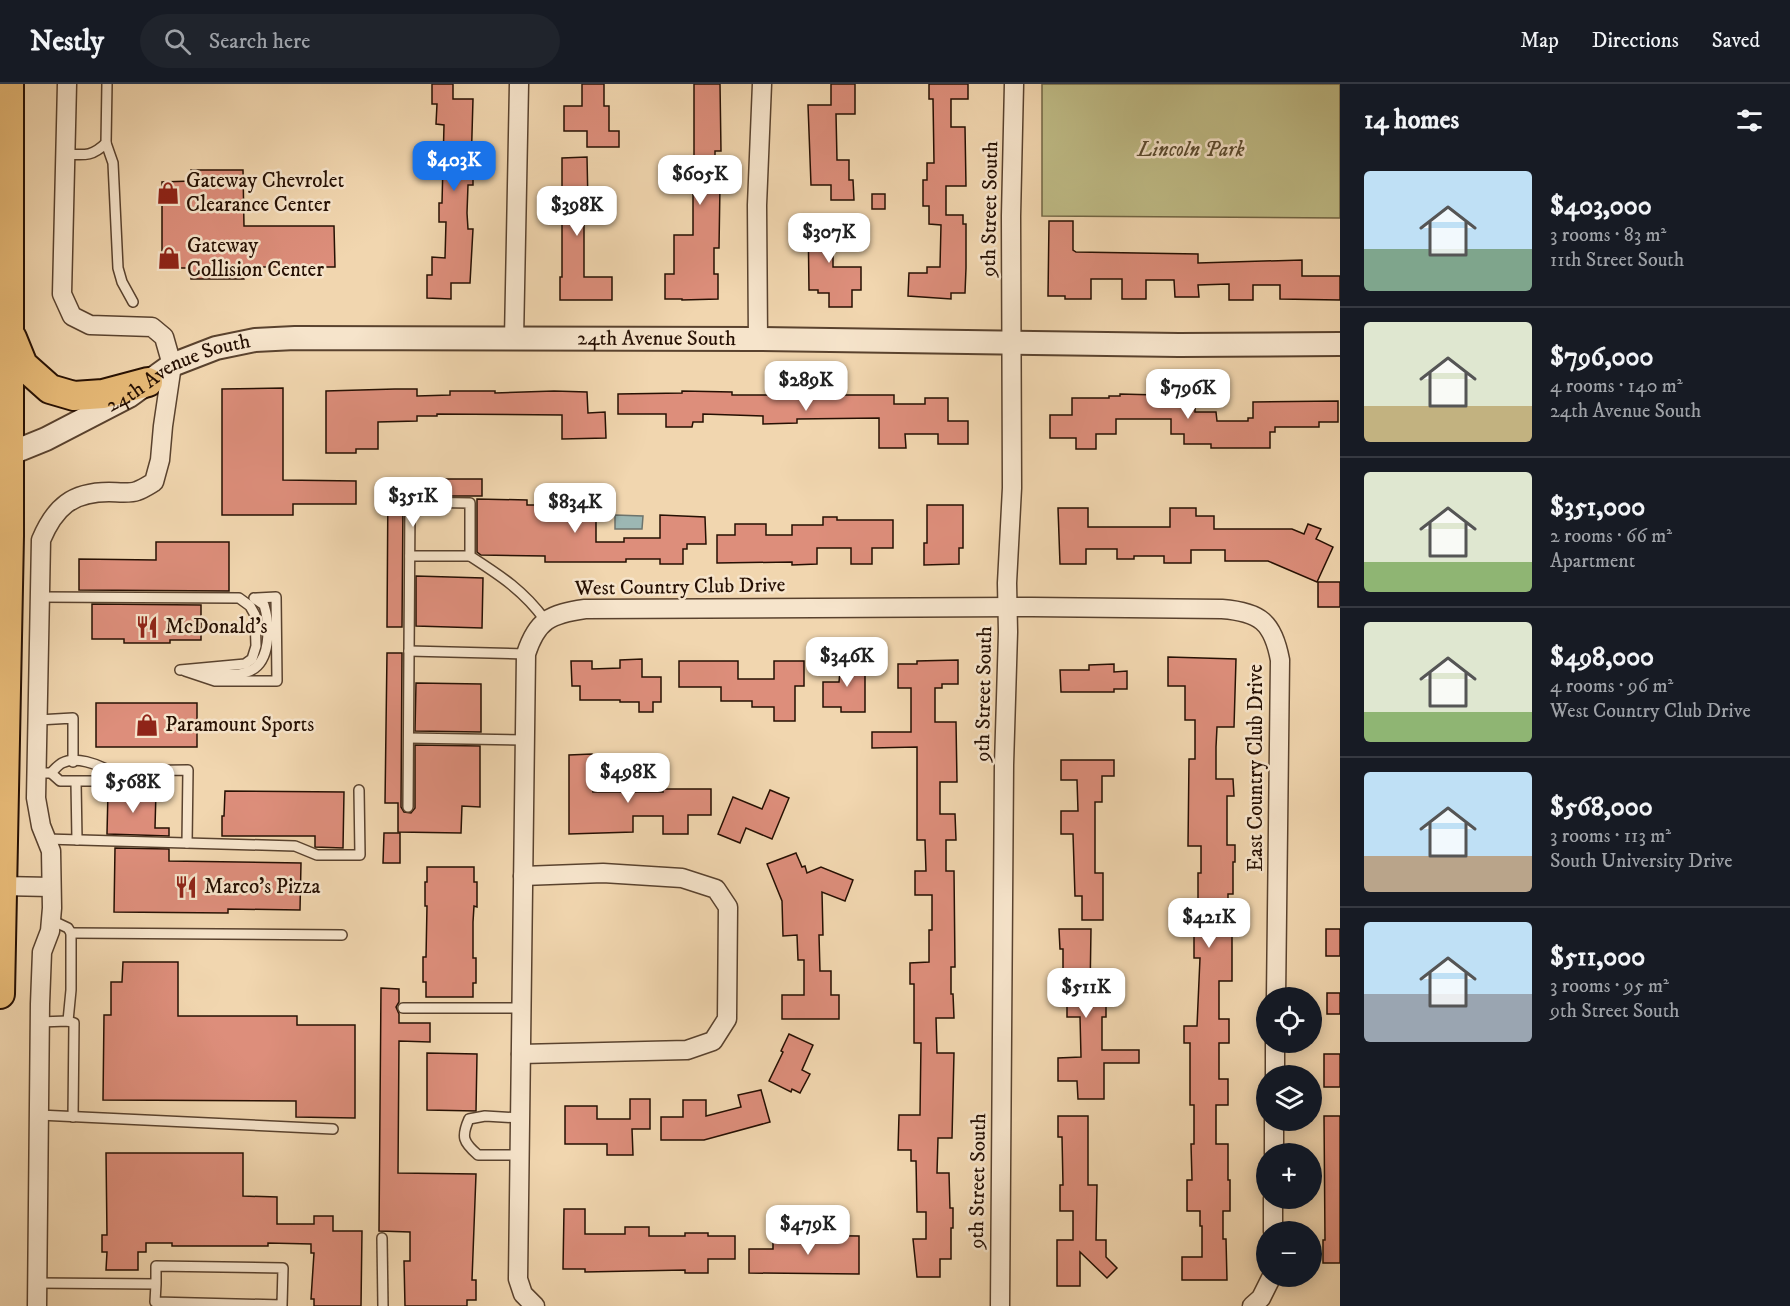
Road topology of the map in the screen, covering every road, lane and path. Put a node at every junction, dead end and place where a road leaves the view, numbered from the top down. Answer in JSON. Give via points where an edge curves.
{"nodes":[{"id":1,"x":9,"y":84,"type":"edge"},
{"id":2,"x":67,"y":84,"type":"edge"},
{"id":3,"x":106,"y":84,"type":"edge"},
{"id":4,"x":519,"y":84,"type":"edge"},
{"id":5,"x":762,"y":84,"type":"edge"},
{"id":6,"x":1014,"y":84,"type":"edge"},
{"id":7,"x":106,"y":143,"type":"junction"},
{"id":8,"x":66,"y":154,"type":"junction"},
{"id":9,"x":133,"y":302,"type":"dead end"},
{"id":10,"x":9,"y":330,"type":"junction"},
{"id":11,"x":514,"y":339,"type":"junction"},
{"id":12,"x":758,"y":339,"type":"junction"},
{"id":13,"x":1012,"y":343,"type":"junction"},
{"id":14,"x":1340,"y":344,"type":"edge"},
{"id":15,"x":172,"y":365,"type":"junction"},
{"id":16,"x":148,"y":381,"type":"junction"},
{"id":17,"x":5,"y":454,"type":"edge"},
{"id":18,"x":410,"y":556,"type":"junction"},
{"id":19,"x":470,"y":556,"type":"junction"},
{"id":20,"x":40,"y":597,"type":"junction"},
{"id":21,"x":239,"y":598,"type":"junction"},
{"id":22,"x":257,"y":598,"type":"junction"},
{"id":23,"x":1008,"y":607,"type":"junction"},
{"id":24,"x":545,"y":620,"type":"junction"},
{"id":25,"x":409,"y":651,"type":"junction"},
{"id":26,"x":526,"y":654,"type":"junction"},
{"id":27,"x":180,"y":670,"type":"junction"},
{"id":28,"x":38,"y":720,"type":"junction"},
{"id":29,"x":409,"y":738,"type":"junction"},
{"id":30,"x":525,"y":740,"type":"junction"},
{"id":31,"x":73,"y":762,"type":"junction"},
{"id":32,"x":110,"y":771,"type":"junction"},
{"id":33,"x":44,"y":773,"type":"junction"},
{"id":34,"x":76,"y":782,"type":"junction"},
{"id":35,"x":358,"y":790,"type":"dead end"},
{"id":36,"x":408,"y":807,"type":"dead end"},
{"id":37,"x":46,"y":839,"type":"junction"},
{"id":38,"x":77,"y":840,"type":"junction"},
{"id":39,"x":187,"y":843,"type":"junction"},
{"id":40,"x":523,"y":876,"type":"junction"},
{"id":41,"x":1,"y":885,"type":"edge"},
{"id":42,"x":51,"y":887,"type":"junction"},
{"id":43,"x":51,"y":920,"type":"junction"},
{"id":44,"x":71,"y":933,"type":"junction"},
{"id":45,"x":342,"y":935,"type":"dead end"},
{"id":46,"x":1276,"y":987,"type":"edge"},
{"id":47,"x":0,"y":994,"type":"edge"},
{"id":48,"x":403,"y":1008,"type":"dead end"},
{"id":49,"x":521,"y":1008,"type":"junction"},
{"id":50,"x":68,"y":1021,"type":"junction"},
{"id":51,"x":39,"y":1022,"type":"junction"},
{"id":52,"x":521,"y":1053,"type":"junction"},
{"id":53,"x":39,"y":1115,"type":"junction"},
{"id":54,"x":73,"y":1117,"type":"junction"},
{"id":55,"x":520,"y":1118,"type":"junction"},
{"id":56,"x":333,"y":1129,"type":"dead end"},
{"id":57,"x":520,"y":1155,"type":"junction"},
{"id":58,"x":382,"y":1238,"type":"dead end"},
{"id":59,"x":37,"y":1283,"type":"junction"},
{"id":60,"x":156,"y":1284,"type":"junction"},
{"id":61,"x":1266,"y":1287,"type":"edge"},
{"id":62,"x":37,"y":1306,"type":"edge"},
{"id":63,"x":383,"y":1306,"type":"edge"},
{"id":64,"x":535,"y":1306,"type":"edge"},
{"id":65,"x":1000,"y":1306,"type":"edge"},
{"id":66,"x":1252,"y":1306,"type":"edge"}],
"edges":[{"from":1,"to":10,"type":"main road"},
{"from":2,"to":8,"type":"street"},
{"from":3,"to":7,"type":"lane"},
{"from":4,"to":11,"type":"street"},
{"from":5,"to":12,"type":"street","via":[[757,205]]},
{"from":6,"to":13,"type":"street","name":"9th Street South"},
{"from":7,"to":8,"type":"lane","via":[[88,155]]},
{"from":7,"to":9,"type":"lane","via":[[113,164],[118,268]]},
{"from":8,"to":15,"type":"street","via":[[62,294],[72,316],[90,325],[152,327],[164,337]]},
{"from":10,"to":16,"type":"main road","via":[[23,365],[50,388],[74,396],[103,394]]},
{"from":10,"to":17,"type":"main road"},
{"from":11,"to":12,"type":"street","name":"24th Avenue South"},
{"from":11,"to":15,"type":"street","name":"24th Avenue South","via":[[255,340],[216,348]]},
{"from":12,"to":13,"type":"street","name":"24th Avenue South"},
{"from":13,"to":14,"type":"street","name":"24th Avenue South"},
{"from":13,"to":23,"type":"street","name":"9th Street South"},
{"from":15,"to":16,"type":"street","name":"24th Avenue South"},
{"from":15,"to":20,"type":"street","via":[[154,482],[136,492],[81,495],[63,505],[41,540]]},
{"from":16,"to":17,"type":"street","name":"24th Avenue South","via":[[129,396],[46,440]]},
{"from":17,"to":41,"type":"main road"},
{"from":18,"to":19,"type":"lane"},
{"from":18,"to":19,"type":"lane","via":[[411,502],[470,503]]},
{"from":18,"to":25,"type":"lane"},
{"from":19,"to":24,"type":"lane","via":[[531,601]]},
{"from":20,"to":21,"type":"lane"},
{"from":20,"to":28,"type":"street"},
{"from":21,"to":22,"type":"lane"},
{"from":21,"to":27,"type":"lane","via":[[255,615],[256,646],[252,659],[245,664]]},
{"from":22,"to":27,"type":"lane","via":[[268,618],[268,637],[257,667],[246,673],[222,674]]},
{"from":22,"to":27,"type":"lane","via":[[276,597],[276,681],[215,681]]},
{"from":23,"to":24,"type":"street","name":"West Country Club Drive","via":[[585,609]]},
{"from":23,"to":46,"type":"street","name":"East Country Club Drive","via":[[1237,610],[1269,625],[1280,660]]},
{"from":23,"to":65,"type":"street","name":"9th Street South"},
{"from":24,"to":26,"type":"street","via":[[532,635]]},
{"from":25,"to":26,"type":"lane"},
{"from":25,"to":29,"type":"lane"},
{"from":26,"to":30,"type":"street"},
{"from":28,"to":31,"type":"lane","via":[[72,718]]},
{"from":28,"to":33,"type":"street"},
{"from":29,"to":30,"type":"lane"},
{"from":29,"to":36,"type":"lane"},
{"from":30,"to":40,"type":"street"},
{"from":31,"to":32,"type":"lane","via":[[94,763]]},
{"from":31,"to":33,"type":"lane"},
{"from":32,"to":34,"type":"lane","via":[[99,781]]},
{"from":32,"to":39,"type":"lane","via":[[188,770]]},
{"from":33,"to":34,"type":"lane","via":[[60,781]]},
{"from":33,"to":37,"type":"street","via":[[36,798]]},
{"from":34,"to":38,"type":"lane"},
{"from":35,"to":39,"type":"lane","via":[[360,855],[317,855],[295,846]]},
{"from":37,"to":38,"type":"lane"},
{"from":37,"to":42,"type":"street","via":[[51,851]]},
{"from":38,"to":39,"type":"lane"},
{"from":40,"to":49,"type":"street"},
{"from":40,"to":52,"type":"street","via":[[603,873],[682,878],[716,889],[728,907],[727,1019],[713,1041],[687,1050]]},
{"from":41,"to":42,"type":"street"},
{"from":41,"to":47,"type":"main road"},
{"from":42,"to":43,"type":"street"},
{"from":43,"to":44,"type":"lane"},
{"from":43,"to":51,"type":"street","via":[[42,952]]},
{"from":44,"to":45,"type":"lane"},
{"from":44,"to":50,"type":"lane"},
{"from":48,"to":49,"type":"lane"},
{"from":49,"to":52,"type":"street"},
{"from":50,"to":51,"type":"lane"},
{"from":50,"to":54,"type":"lane","via":[[74,1023]]},
{"from":51,"to":53,"type":"street"},
{"from":52,"to":55,"type":"street"},
{"from":53,"to":54,"type":"lane"},
{"from":53,"to":59,"type":"street"},
{"from":54,"to":56,"type":"lane"},
{"from":55,"to":57,"type":"street"},
{"from":55,"to":57,"type":"lane","via":[[469,1119],[464,1132],[467,1145],[478,1155]]},
{"from":57,"to":64,"type":"street","via":[[518,1279],[523,1294]]},
{"from":58,"to":63,"type":"lane"},
{"from":59,"to":60,"type":"lane"},
{"from":59,"to":62,"type":"street"},
{"from":60,"to":60,"type":"lane","via":[[155,1302],[282,1305],[283,1268],[156,1266]]},
{"from":61,"to":66,"type":"street"}]}
